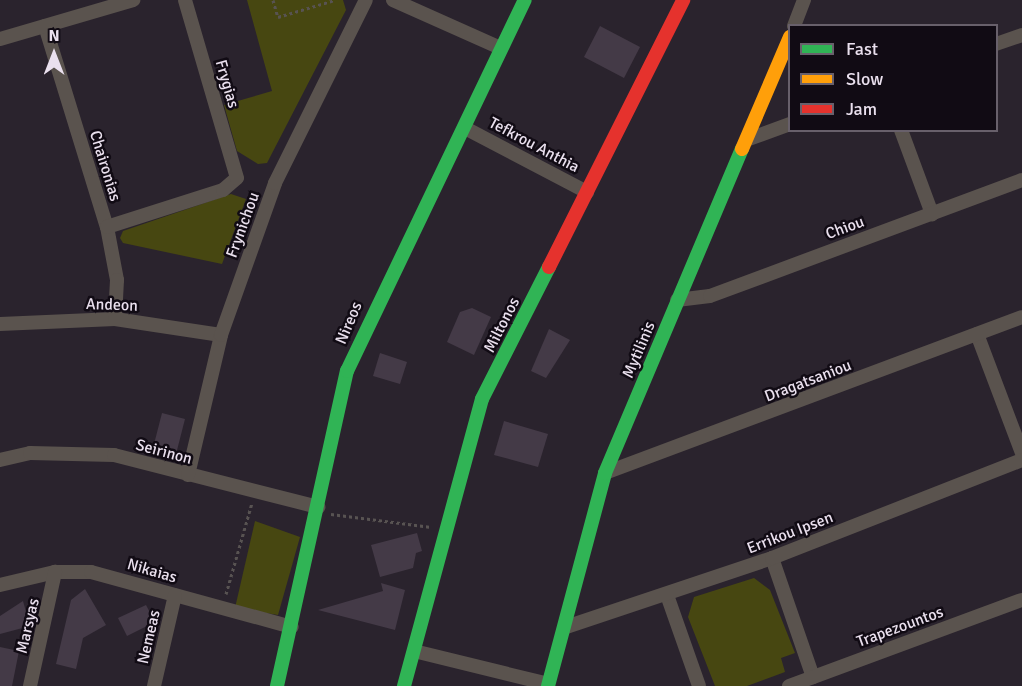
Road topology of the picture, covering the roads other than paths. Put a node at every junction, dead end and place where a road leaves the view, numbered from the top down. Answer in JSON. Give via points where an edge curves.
{"nodes":[{"id":1,"x":133,"y":0,"type":"edge"},
{"id":2,"x":185,"y":0,"type":"edge"},
{"id":3,"x":366,"y":0,"type":"edge"},
{"id":4,"x":393,"y":0,"type":"edge"},
{"id":5,"x":525,"y":0,"type":"edge"},
{"id":6,"x":683,"y":0,"type":"edge"},
{"id":7,"x":804,"y":0,"type":"edge"},
{"id":8,"x":795,"y":24,"type":"edge"},
{"id":9,"x":45,"y":26,"type":"junction"},
{"id":10,"x":1022,"y":35,"type":"edge"},
{"id":11,"x":0,"y":39,"type":"edge"},
{"id":12,"x":788,"y":40,"type":"edge"},
{"id":13,"x":998,"y":43,"type":"edge"},
{"id":14,"x":498,"y":46,"type":"junction"},
{"id":15,"x":788,"y":124,"type":"edge"},
{"id":16,"x":465,"y":128,"type":"junction"},
{"id":17,"x":902,"y":132,"type":"edge"},
{"id":18,"x":749,"y":139,"type":"junction"},
{"id":19,"x":1022,"y":180,"type":"edge"},
{"id":20,"x":587,"y":192,"type":"junction"},
{"id":21,"x":932,"y":214,"type":"junction"},
{"id":22,"x":107,"y":226,"type":"junction"},
{"id":23,"x":677,"y":300,"type":"junction"},
{"id":24,"x":1022,"y":317,"type":"edge"},
{"id":25,"x":115,"y":319,"type":"junction"},
{"id":26,"x":1,"y":321,"type":"edge"},
{"id":27,"x":977,"y":334,"type":"junction"},
{"id":28,"x":221,"y":335,"type":"junction"},
{"id":29,"x":1022,"y":453,"type":"edge"},
{"id":30,"x":0,"y":460,"type":"edge"},
{"id":31,"x":1022,"y":460,"type":"edge"},
{"id":32,"x":605,"y":473,"type":"junction"},
{"id":33,"x":188,"y":475,"type":"junction"},
{"id":34,"x":318,"y":510,"type":"junction"},
{"id":35,"x":772,"y":558,"type":"junction"},
{"id":36,"x":55,"y":573,"type":"junction"},
{"id":37,"x":0,"y":585,"type":"edge"},
{"id":38,"x":175,"y":595,"type":"junction"},
{"id":39,"x":667,"y":595,"type":"junction"},
{"id":40,"x":1022,"y":600,"type":"edge"},
{"id":41,"x":292,"y":627,"type":"junction"},
{"id":42,"x":566,"y":627,"type":"junction"},
{"id":43,"x":414,"y":651,"type":"junction"},
{"id":44,"x":813,"y":677,"type":"junction"},
{"id":45,"x":548,"y":685,"type":"edge"},
{"id":46,"x":30,"y":686,"type":"edge"},
{"id":47,"x":154,"y":686,"type":"edge"},
{"id":48,"x":277,"y":686,"type":"edge"},
{"id":49,"x":405,"y":686,"type":"edge"},
{"id":50,"x":699,"y":686,"type":"edge"},
{"id":51,"x":789,"y":686,"type":"edge"}],
"edges":[{"from":1,"to":9,"type":"street"},
{"from":2,"to":22,"type":"street","name":"Frygias","via":[[237,178],[223,190]]},
{"from":3,"to":28,"type":"street","name":"Frynichou","via":[[275,183]]},
{"from":4,"to":14,"type":"street"},
{"from":5,"to":14,"type":"street","name":"Nireos"},
{"from":6,"to":20,"type":"street","name":"Miltonos"},
{"from":7,"to":8,"type":"street"},
{"from":9,"to":11,"type":"street"},
{"from":9,"to":22,"type":"street","name":"Chaironias"},
{"from":10,"to":13,"type":"street"},
{"from":12,"to":18,"type":"street","name":"Mytilinis"},
{"from":14,"to":16,"type":"street","name":"Nireos"},
{"from":15,"to":18,"type":"street"},
{"from":16,"to":20,"type":"street","name":"Tefkrou Anthia"},
{"from":16,"to":34,"type":"street","name":"Nireos","via":[[364,326],[347,372]]},
{"from":17,"to":21,"type":"street"},
{"from":18,"to":23,"type":"street","name":"Mytilinis"},
{"from":19,"to":21,"type":"street","name":"Chiou"},
{"from":20,"to":43,"type":"street","name":"Miltonos","via":[[483,399],[444,529]]},
{"from":21,"to":23,"type":"street","name":"Chiou","via":[[710,296]]},
{"from":22,"to":25,"type":"street","name":"Chaironias","via":[[117,280]]},
{"from":23,"to":32,"type":"street","name":"Mytilinis"},
{"from":24,"to":27,"type":"street","name":"Dragatsaniou"},
{"from":25,"to":26,"type":"street","name":"Andeon"},
{"from":25,"to":28,"type":"street","name":"Andeon"},
{"from":27,"to":29,"type":"street"},
{"from":27,"to":32,"type":"street","name":"Dragatsaniou"},
{"from":28,"to":33,"type":"street","name":"Frynichou"},
{"from":30,"to":33,"type":"street","name":"Seirinon","via":[[76,452],[114,455]]},
{"from":31,"to":35,"type":"street","name":"Errikou Ipsen"},
{"from":32,"to":42,"type":"street","name":"Mytilinis"},
{"from":33,"to":34,"type":"street","name":"Seirinon"},
{"from":34,"to":41,"type":"street","name":"Nireos"},
{"from":35,"to":39,"type":"street","name":"Errikou Ipsen"},
{"from":35,"to":44,"type":"street"},
{"from":36,"to":37,"type":"street","name":"Nikaias"},
{"from":36,"to":38,"type":"street","name":"Nikaias","via":[[91,573]]},
{"from":36,"to":46,"type":"street","name":"Marsyas"},
{"from":38,"to":41,"type":"street","name":"Nikaias"},
{"from":38,"to":47,"type":"street","name":"Nemeas"},
{"from":39,"to":42,"type":"street","name":"Errikou Ipsen"},
{"from":39,"to":50,"type":"street"},
{"from":40,"to":44,"type":"street","name":"Trapezountos"},
{"from":41,"to":48,"type":"street","name":"Nireos"},
{"from":42,"to":45,"type":"street","name":"Mytilinis"},
{"from":43,"to":45,"type":"street"},
{"from":43,"to":49,"type":"street","name":"Miltonos"},
{"from":44,"to":51,"type":"street","name":"Trapezountos"}]}
